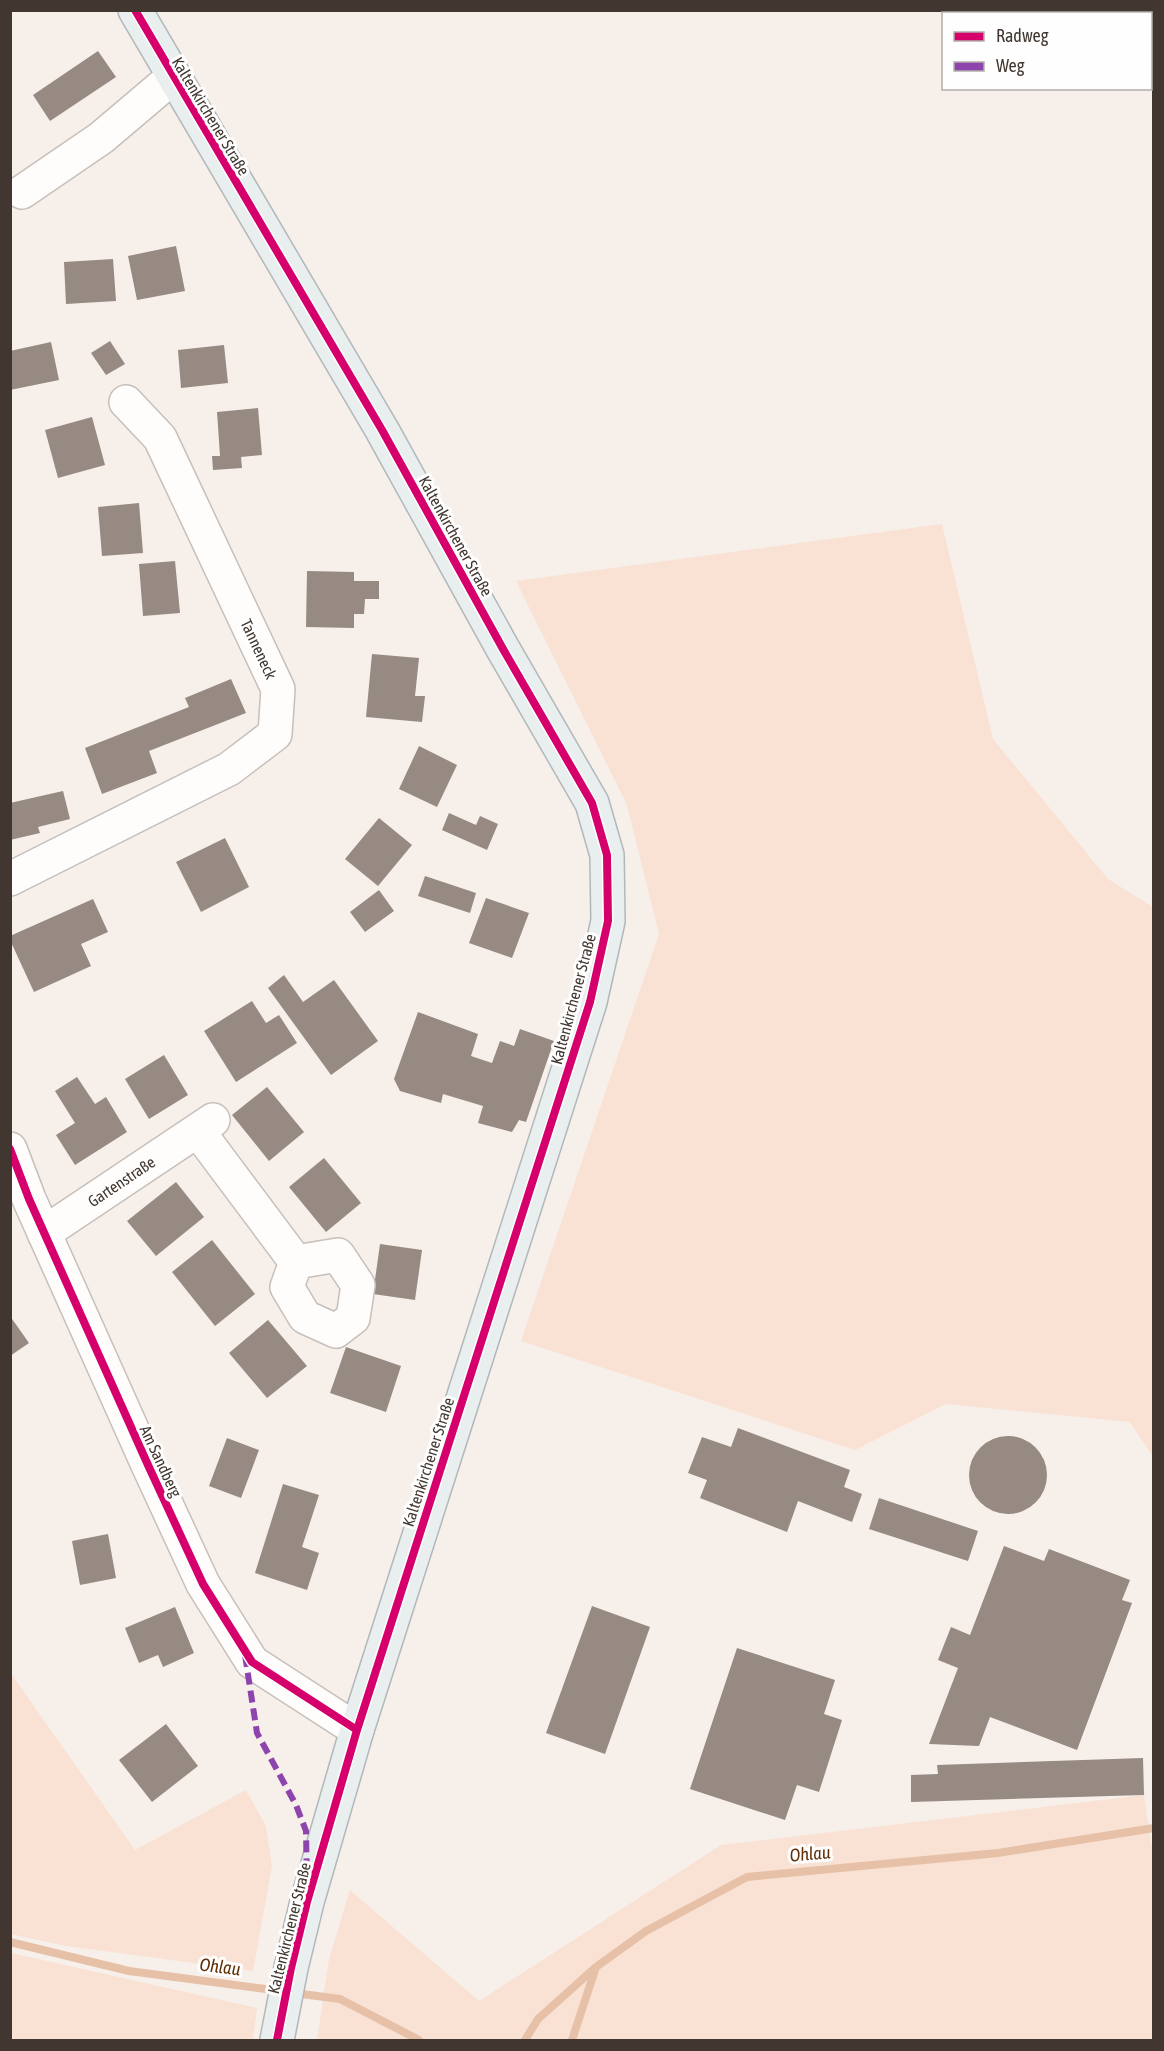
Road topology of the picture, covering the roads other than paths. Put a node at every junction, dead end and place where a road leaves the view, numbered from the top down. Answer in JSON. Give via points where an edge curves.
{"nodes":[{"id":1,"x":135,"y":10,"type":"edge"},
{"id":2,"x":173,"y":77,"type":"junction"},
{"id":3,"x":22,"y":192,"type":"dead end"},
{"id":4,"x":126,"y":402,"type":"dead end"},
{"id":5,"x":10,"y":879,"type":"edge"},
{"id":6,"x":10,"y":1149,"type":"edge"},
{"id":7,"x":44,"y":1233,"type":"junction"},
{"id":8,"x":296,"y":1262,"type":"dead end"},
{"id":9,"x":357,"y":1730,"type":"junction"},
{"id":10,"x":277,"y":2039,"type":"edge"}],
"edges":[{"from":1,"to":2,"type":"main road","name":"Kaltenkirchener Straße"},
{"from":2,"to":3,"type":"street","via":[[101,138]]},
{"from":2,"to":9,"type":"main road","name":"Kaltenkirchener Straße","via":[[382,430],[592,803],[607,855],[608,921],[590,1002]]},
{"from":4,"to":5,"type":"street","name":"Tanneneck","via":[[160,438],[278,689],[275,734],[229,770]]},
{"from":6,"to":7,"type":"street","name":"Am Sandberg"},
{"from":7,"to":8,"type":"street","name":"Gartenstraße","via":[[205,1126]]},
{"from":7,"to":9,"type":"street","name":"Am Sandberg","via":[[203,1584],[244,1650],[252,1662]]},
{"from":9,"to":10,"type":"main road","name":"Kaltenkirchener Straße","via":[[307,1902]]}]}
